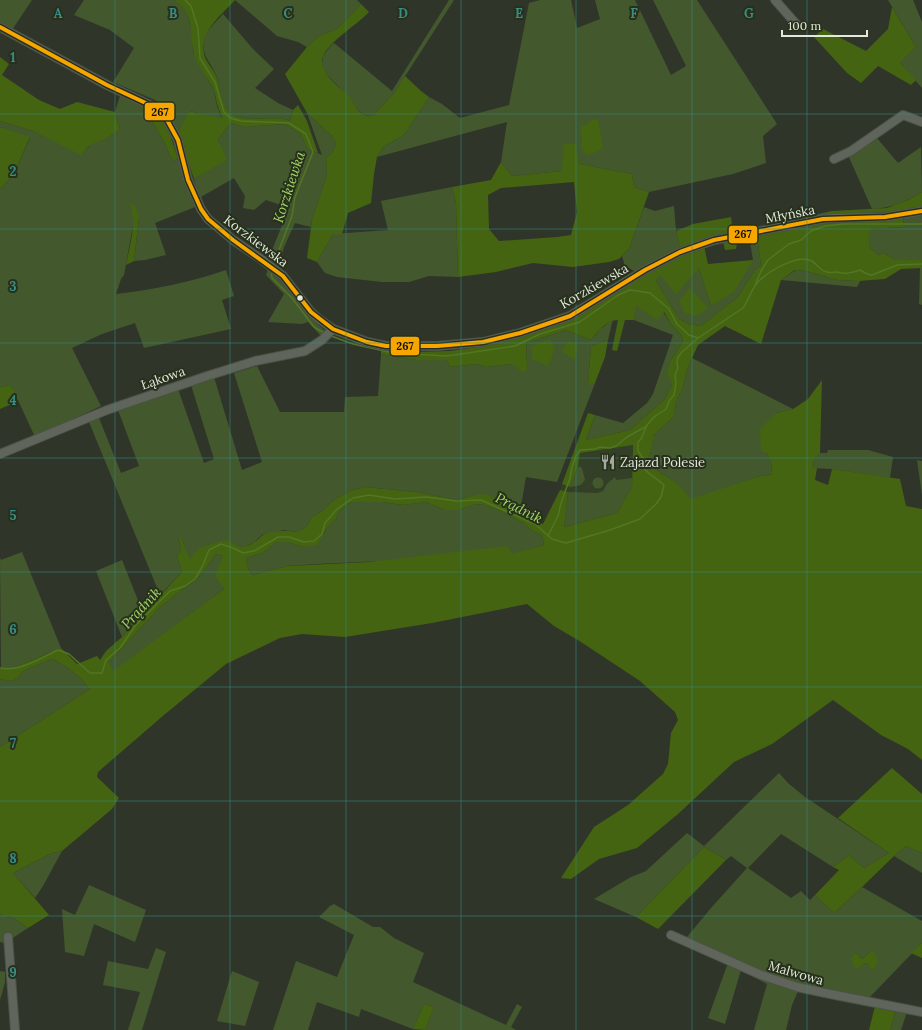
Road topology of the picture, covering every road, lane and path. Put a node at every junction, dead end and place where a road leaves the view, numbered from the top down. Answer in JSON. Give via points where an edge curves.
{"nodes":[{"id":1,"x":775,"y":0,"type":"edge"},
{"id":2,"x":797,"y":25,"type":"dead end"},
{"id":3,"x":0,"y":26,"type":"edge"},
{"id":4,"x":922,"y":122,"type":"edge"},
{"id":5,"x":834,"y":159,"type":"dead end"},
{"id":6,"x":922,"y":211,"type":"edge"},
{"id":7,"x":645,"y":270,"type":"joint"},
{"id":8,"x":333,"y":329,"type":"junction"},
{"id":9,"x":0,"y":454,"type":"edge"},
{"id":10,"x":671,"y":935,"type":"dead end"},
{"id":11,"x":8,"y":937,"type":"dead end"},
{"id":12,"x":922,"y":1012,"type":"edge"},
{"id":13,"x":15,"y":1030,"type":"edge"}],
"edges":[{"from":1,"to":2,"type":"street"},
{"from":3,"to":8,"type":"street","name":"Korzkiewska","via":[[107,85],[150,105],[166,118],[178,140],[188,180],[208,220],[283,276],[311,312]]},
{"from":4,"to":5,"type":"street","via":[[903,115],[851,151]]},
{"from":6,"to":7,"type":"street","name":"Młyńska","via":[[884,216],[830,218],[714,240],[680,252]]},
{"from":7,"to":8,"type":"street","name":"Korzkiewska","via":[[570,316],[483,342],[437,346],[386,346]]},
{"from":8,"to":9,"type":"street","name":"Łąkowa","via":[[304,352],[255,361],[207,376],[107,410]]},
{"from":10,"to":12,"type":"street","name":"Malwowa","via":[[761,975],[797,987]]},
{"from":11,"to":13,"type":"street"}]}
